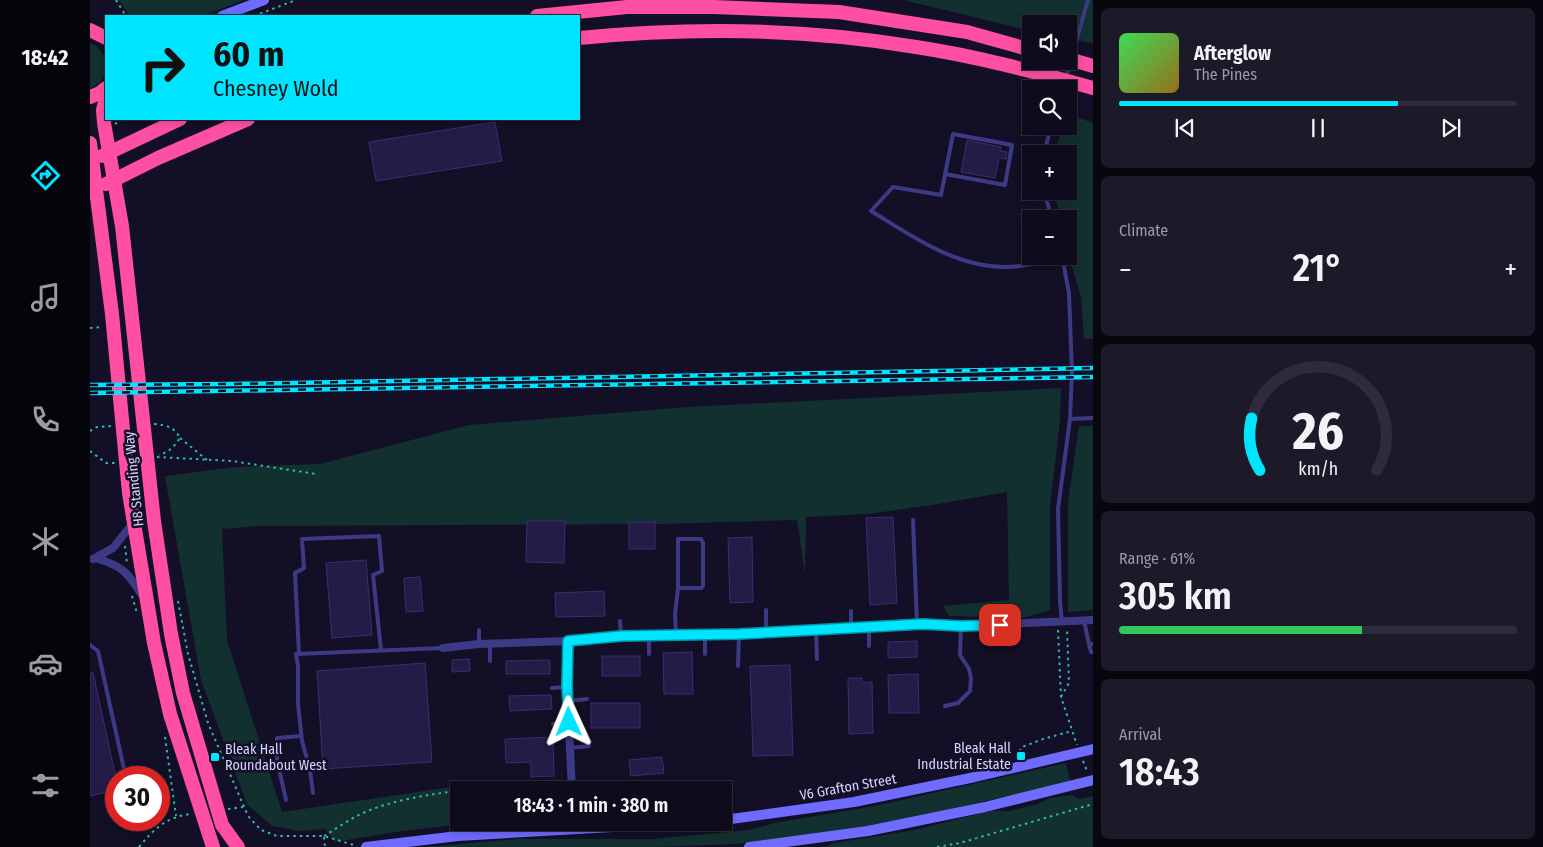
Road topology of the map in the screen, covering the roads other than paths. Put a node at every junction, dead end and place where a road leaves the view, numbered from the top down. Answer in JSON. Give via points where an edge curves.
{"nodes":[{"id":1,"x":264,"y":0,"type":"edge"},
{"id":2,"x":1088,"y":0,"type":"edge"},
{"id":3,"x":225,"y":15,"type":"edge"},
{"id":4,"x":547,"y":15,"type":"edge"},
{"id":5,"x":91,"y":28,"type":"edge"},
{"id":6,"x":105,"y":37,"type":"edge"},
{"id":7,"x":580,"y":38,"type":"edge"},
{"id":8,"x":1022,"y":47,"type":"edge"},
{"id":9,"x":1077,"y":61,"type":"edge"},
{"id":10,"x":1093,"y":66,"type":"edge"},
{"id":11,"x":1065,"y":80,"type":"edge"},
{"id":12,"x":1093,"y":88,"type":"edge"},
{"id":13,"x":105,"y":89,"type":"edge"},
{"id":14,"x":90,"y":97,"type":"edge"},
{"id":15,"x":105,"y":102,"type":"edge"},
{"id":16,"x":178,"y":120,"type":"edge"},
{"id":17,"x":246,"y":120,"type":"edge"},
{"id":18,"x":90,"y":143,"type":"edge"},
{"id":19,"x":90,"y":162,"type":"edge"},
{"id":20,"x":945,"y":174,"type":"junction"},
{"id":21,"x":90,"y":193,"type":"edge"},
{"id":22,"x":1030,"y":265,"type":"edge"},
{"id":23,"x":1064,"y":265,"type":"edge"},
{"id":24,"x":1093,"y":418,"type":"edge"},
{"id":25,"x":1070,"y":419,"type":"junction"},
{"id":26,"x":913,"y":520,"type":"dead end"},
{"id":27,"x":133,"y":523,"type":"junction"},
{"id":28,"x":92,"y":559,"type":"edge"},
{"id":29,"x":678,"y":588,"type":"junction"},
{"id":30,"x":147,"y":603,"type":"junction"},
{"id":31,"x":766,"y":610,"type":"dead end"},
{"id":32,"x":852,"y":611,"type":"dead end"},
{"id":33,"x":1093,"y":620,"type":"edge"},
{"id":34,"x":620,"y":621,"type":"dead end"},
{"id":35,"x":1084,"y":621,"type":"junction"},
{"id":36,"x":1062,"y":622,"type":"junction"},
{"id":37,"x":917,"y":625,"type":"junction"},
{"id":38,"x":961,"y":626,"type":"junction"},
{"id":39,"x":869,"y":627,"type":"junction"},
{"id":40,"x":851,"y":628,"type":"junction"},
{"id":41,"x":479,"y":630,"type":"dead end"},
{"id":42,"x":816,"y":630,"type":"junction"},
{"id":43,"x":766,"y":632,"type":"junction"},
{"id":44,"x":676,"y":634,"type":"junction"},
{"id":45,"x":705,"y":634,"type":"junction"},
{"id":46,"x":739,"y":634,"type":"junction"},
{"id":47,"x":621,"y":636,"type":"junction"},
{"id":48,"x":649,"y":636,"type":"junction"},
{"id":49,"x":568,"y":641,"type":"junction"},
{"id":50,"x":479,"y":644,"type":"junction"},
{"id":51,"x":1091,"y":644,"type":"edge"},
{"id":52,"x":90,"y":645,"type":"edge"},
{"id":53,"x":490,"y":645,"type":"junction"},
{"id":54,"x":869,"y":646,"type":"dead end"},
{"id":55,"x":443,"y":648,"type":"joint"},
{"id":56,"x":381,"y":650,"type":"junction"},
{"id":57,"x":1093,"y":652,"type":"edge"},
{"id":58,"x":299,"y":654,"type":"junction"},
{"id":59,"x":649,"y":654,"type":"dead end"},
{"id":60,"x":705,"y":654,"type":"dead end"},
{"id":61,"x":816,"y":658,"type":"dead end"},
{"id":62,"x":490,"y":661,"type":"dead end"},
{"id":63,"x":738,"y":666,"type":"dead end"},
{"id":64,"x":567,"y":686,"type":"junction"},
{"id":65,"x":552,"y":688,"type":"dead end"},
{"id":66,"x":587,"y":699,"type":"dead end"},
{"id":67,"x":568,"y":701,"type":"junction"},
{"id":68,"x":944,"y":706,"type":"dead end"},
{"id":69,"x":569,"y":722,"type":"junction"},
{"id":70,"x":553,"y":724,"type":"dead end"},
{"id":71,"x":301,"y":736,"type":"junction"},
{"id":72,"x":589,"y":746,"type":"dead end"},
{"id":73,"x":571,"y":748,"type":"junction"},
{"id":74,"x":1092,"y":749,"type":"edge"},
{"id":75,"x":123,"y":766,"type":"edge"},
{"id":76,"x":1091,"y":779,"type":"edge"},
{"id":77,"x":571,"y":781,"type":"edge"},
{"id":78,"x":313,"y":793,"type":"dead end"},
{"id":79,"x":286,"y":800,"type":"dead end"},
{"id":80,"x":732,"y":819,"type":"edge"},
{"id":81,"x":527,"y":831,"type":"edge"},
{"id":82,"x":829,"y":837,"type":"junction"},
{"id":83,"x":214,"y":847,"type":"edge"},
{"id":84,"x":238,"y":847,"type":"edge"},
{"id":85,"x":366,"y":847,"type":"edge"},
{"id":86,"x":755,"y":847,"type":"edge"},
{"id":87,"x":814,"y":847,"type":"edge"}],
"edges":[{"from":1,"to":3,"type":"street"},
{"from":2,"to":11,"type":"lane"},
{"from":4,"to":8,"type":"highway","via":[[627,7],[713,6],[838,12],[967,32]]},
{"from":5,"to":6,"type":"highway"},
{"from":7,"to":12,"type":"highway","via":[[639,32],[727,30],[800,33],[916,46],[1017,67]]},
{"from":9,"to":10,"type":"highway"},
{"from":13,"to":14,"type":"highway"},
{"from":15,"to":84,"type":"highway","name":"H8 Standing Way","via":[[104,123],[122,226],[154,522],[172,634],[183,693],[222,825]]},
{"from":16,"to":19,"type":"highway"},
{"from":17,"to":21,"type":"highway","via":[[158,158]]},
{"from":18,"to":27,"type":"highway","name":"H8 Standing Way"},
{"from":20,"to":20,"type":"lane","via":[[953,134],[1012,145],[1005,185]]},
{"from":20,"to":22,"type":"lane","via":[[941,195],[893,186],[871,211],[940,251],[981,264],[1004,267]]},
{"from":23,"to":25,"type":"lane","via":[[1069,293]]},
{"from":24,"to":25,"type":"lane"},
{"from":25,"to":36,"type":"lane","via":[[1058,509]]},
{"from":26,"to":37,"type":"lane"},
{"from":27,"to":28,"type":"street","via":[[113,548]]},
{"from":27,"to":30,"type":"highway","name":"H8 Standing Way"},
{"from":28,"to":30,"type":"street","via":[[114,564],[128,575]]},
{"from":29,"to":29,"type":"lane","via":[[678,539],[701,539],[703,586]]},
{"from":29,"to":44,"type":"lane"},
{"from":30,"to":83,"type":"highway","name":"H8 Standing Way","via":[[170,714]]},
{"from":31,"to":43,"type":"lane"},
{"from":32,"to":40,"type":"lane"},
{"from":33,"to":35,"type":"street"},
{"from":34,"to":47,"type":"lane"},
{"from":35,"to":36,"type":"street"},
{"from":35,"to":51,"type":"lane"},
{"from":36,"to":38,"type":"street"},
{"from":37,"to":38,"type":"street"},
{"from":37,"to":39,"type":"street"},
{"from":38,"to":68,"type":"lane","via":[[960,655],[969,668],[970,691],[958,703]]},
{"from":39,"to":40,"type":"street"},
{"from":39,"to":54,"type":"lane"},
{"from":40,"to":42,"type":"street"},
{"from":41,"to":50,"type":"lane"},
{"from":42,"to":43,"type":"street"},
{"from":42,"to":61,"type":"lane"},
{"from":43,"to":46,"type":"street"},
{"from":44,"to":45,"type":"street"},
{"from":44,"to":48,"type":"street"},
{"from":45,"to":46,"type":"street"},
{"from":45,"to":60,"type":"lane"},
{"from":46,"to":63,"type":"lane"},
{"from":47,"to":48,"type":"street"},
{"from":47,"to":49,"type":"street"},
{"from":48,"to":59,"type":"lane"},
{"from":49,"to":53,"type":"street"},
{"from":49,"to":64,"type":"street"},
{"from":50,"to":53,"type":"street"},
{"from":50,"to":55,"type":"street"},
{"from":51,"to":57,"type":"lane"},
{"from":52,"to":75,"type":"lane","via":[[98,651]]},
{"from":53,"to":62,"type":"lane"},
{"from":55,"to":56,"type":"lane"},
{"from":56,"to":58,"type":"lane"},
{"from":56,"to":58,"type":"lane","via":[[373,575],[382,571],[378,536],[302,539],[304,568],[295,573]]},
{"from":58,"to":71,"type":"lane","via":[[296,654]]},
{"from":64,"to":65,"type":"lane"},
{"from":64,"to":67,"type":"street"},
{"from":66,"to":67,"type":"lane"},
{"from":67,"to":69,"type":"street"},
{"from":69,"to":70,"type":"lane"},
{"from":69,"to":73,"type":"street"},
{"from":71,"to":78,"type":"lane"},
{"from":71,"to":79,"type":"lane","via":[[278,738],[277,760]]},
{"from":72,"to":73,"type":"lane"},
{"from":73,"to":77,"type":"street"},
{"from":74,"to":80,"type":"street","name":"V6 Grafton Street","via":[[854,802]]},
{"from":76,"to":82,"type":"street","via":[[935,818]]},
{"from":81,"to":85,"type":"street"},
{"from":82,"to":86,"type":"street"},
{"from":82,"to":87,"type":"street"}]}
